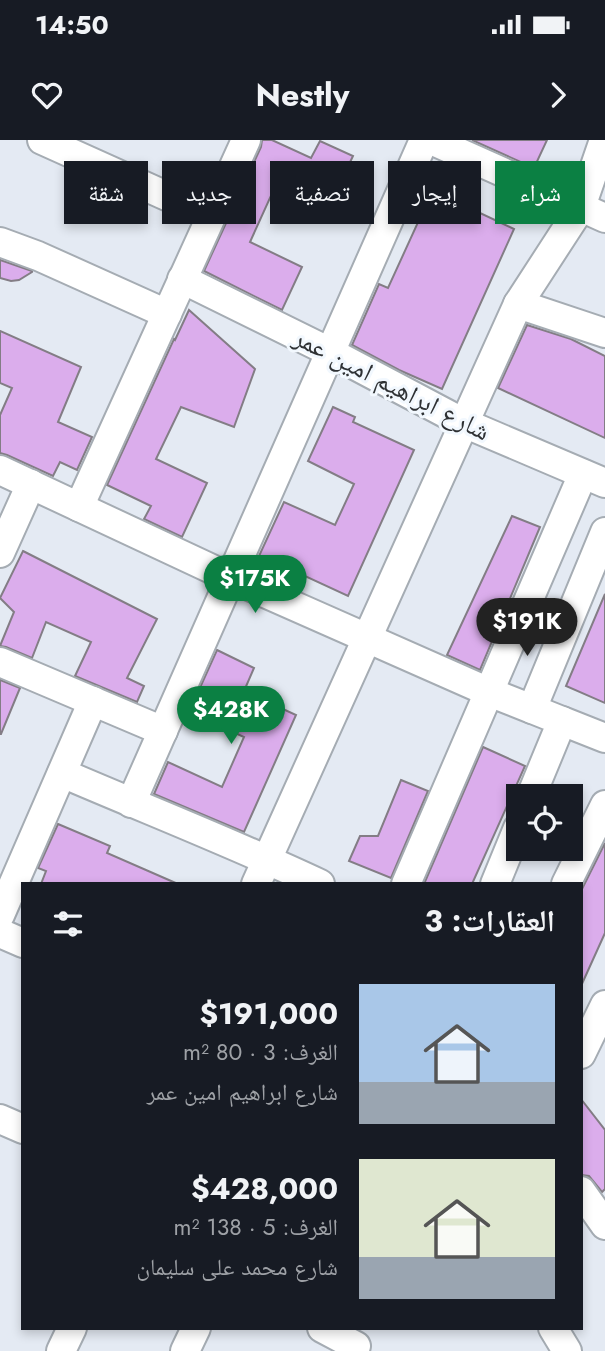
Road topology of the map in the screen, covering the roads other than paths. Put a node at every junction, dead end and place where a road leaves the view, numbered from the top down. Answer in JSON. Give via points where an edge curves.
{"nodes":[{"id":1,"x":42,"y":140,"type":"edge"},
{"id":2,"x":246,"y":140,"type":"edge"},
{"id":3,"x":424,"y":140,"type":"edge"},
{"id":4,"x":431,"y":140,"type":"edge"},
{"id":5,"x":604,"y":140,"type":"edge"},
{"id":6,"x":236,"y":161,"type":"edge"},
{"id":7,"x":162,"y":194,"type":"edge"},
{"id":8,"x":593,"y":213,"type":"edge"},
{"id":9,"x":207,"y":224,"type":"edge"},
{"id":10,"x":0,"y":242,"type":"edge"},
{"id":11,"x":182,"y":279,"type":"junction"},
{"id":12,"x":518,"y":304,"type":"junction"},
{"id":13,"x":167,"y":314,"type":"junction"},
{"id":14,"x":605,"y":334,"type":"edge"},
{"id":15,"x":330,"y":352,"type":"junction"},
{"id":16,"x":464,"y":422,"type":"junction"},
{"id":17,"x":0,"y":470,"type":"edge"},
{"id":18,"x":594,"y":478,"type":"edge"},
{"id":19,"x":31,"y":484,"type":"junction"},
{"id":20,"x":79,"y":507,"type":"junction"},
{"id":21,"x":605,"y":531,"type":"edge"},
{"id":22,"x":0,"y":553,"type":"edge"},
{"id":23,"x":231,"y":578,"type":"junction"},
{"id":24,"x":368,"y":638,"type":"junction"},
{"id":25,"x":0,"y":662,"type":"edge"},
{"id":26,"x":489,"y":692,"type":"junction"},
{"id":27,"x":93,"y":701,"type":"junction"},
{"id":28,"x":533,"y":709,"type":"junction"},
{"id":29,"x":562,"y":720,"type":"junction"},
{"id":30,"x":163,"y":732,"type":"junction"},
{"id":31,"x":605,"y":738,"type":"edge"},
{"id":32,"x":62,"y":773,"type":"junction"},
{"id":33,"x":536,"y":784,"type":"edge"},
{"id":34,"x":131,"y":803,"type":"junction"},
{"id":35,"x":605,"y":805,"type":"edge"},
{"id":36,"x":506,"y":857,"type":"edge"},
{"id":37,"x":261,"y":871,"type":"edge"},
{"id":38,"x":311,"y":882,"type":"edge"},
{"id":39,"x":407,"y":882,"type":"edge"},
{"id":40,"x":496,"y":882,"type":"edge"},
{"id":41,"x":567,"y":882,"type":"edge"},
{"id":42,"x":0,"y":915,"type":"edge"},
{"id":43,"x":0,"y":933,"type":"edge"},
{"id":44,"x":21,"y":942,"type":"edge"},
{"id":45,"x":598,"y":1008,"type":"edge"},
{"id":46,"x":583,"y":1049,"type":"edge"},
{"id":47,"x":0,"y":1119,"type":"edge"},
{"id":48,"x":21,"y":1128,"type":"edge"},
{"id":49,"x":583,"y":1194,"type":"edge"},
{"id":50,"x":605,"y":1225,"type":"edge"},
{"id":51,"x":71,"y":1330,"type":"edge"},
{"id":52,"x":195,"y":1330,"type":"edge"},
{"id":53,"x":327,"y":1330,"type":"edge"},
{"id":54,"x":553,"y":1330,"type":"edge"},
{"id":55,"x":359,"y":1342,"type":"edge"},
{"id":56,"x":61,"y":1351,"type":"edge"},
{"id":57,"x":185,"y":1351,"type":"edge"},
{"id":58,"x":567,"y":1351,"type":"edge"}],
"edges":[{"from":1,"to":7,"type":"street"},
{"from":2,"to":6,"type":"street"},
{"from":3,"to":15,"type":"street"},
{"from":4,"to":8,"type":"street"},
{"from":5,"to":8,"type":"street"},
{"from":8,"to":12,"type":"street"},
{"from":9,"to":11,"type":"street"},
{"from":10,"to":13,"type":"street"},
{"from":11,"to":13,"type":"street"},
{"from":11,"to":15,"type":"street","name":"شارع ابراهيم امين عمر"},
{"from":12,"to":14,"type":"street"},
{"from":12,"to":16,"type":"street"},
{"from":13,"to":20,"type":"street"},
{"from":15,"to":16,"type":"street","name":"شارع ابراهيم امين عمر"},
{"from":15,"to":23,"type":"street"},
{"from":16,"to":18,"type":"street","name":"شارع ابراهيم امين عمر"},
{"from":16,"to":24,"type":"street"},
{"from":17,"to":19,"type":"street"},
{"from":18,"to":26,"type":"street"},
{"from":19,"to":20,"type":"street"},
{"from":19,"to":22,"type":"street"},
{"from":20,"to":23,"type":"street"},
{"from":21,"to":28,"type":"street"},
{"from":23,"to":24,"type":"street"},
{"from":23,"to":30,"type":"street"},
{"from":24,"to":26,"type":"street"},
{"from":24,"to":37,"type":"street"},
{"from":25,"to":27,"type":"street"},
{"from":26,"to":28,"type":"street"},
{"from":26,"to":39,"type":"street"},
{"from":27,"to":30,"type":"street"},
{"from":27,"to":32,"type":"street"},
{"from":28,"to":29,"type":"street"},
{"from":29,"to":31,"type":"street"},
{"from":29,"to":33,"type":"street"},
{"from":30,"to":34,"type":"street"},
{"from":32,"to":34,"type":"street"},
{"from":32,"to":42,"type":"street"},
{"from":34,"to":37,"type":"street"},
{"from":35,"to":41,"type":"street"},
{"from":36,"to":40,"type":"street"},
{"from":37,"to":38,"type":"street"},
{"from":43,"to":44,"type":"street"},
{"from":45,"to":46,"type":"street"},
{"from":47,"to":48,"type":"street"},
{"from":49,"to":50,"type":"street"},
{"from":51,"to":56,"type":"street"},
{"from":52,"to":57,"type":"street"},
{"from":53,"to":55,"type":"street"},
{"from":54,"to":58,"type":"street"}]}
